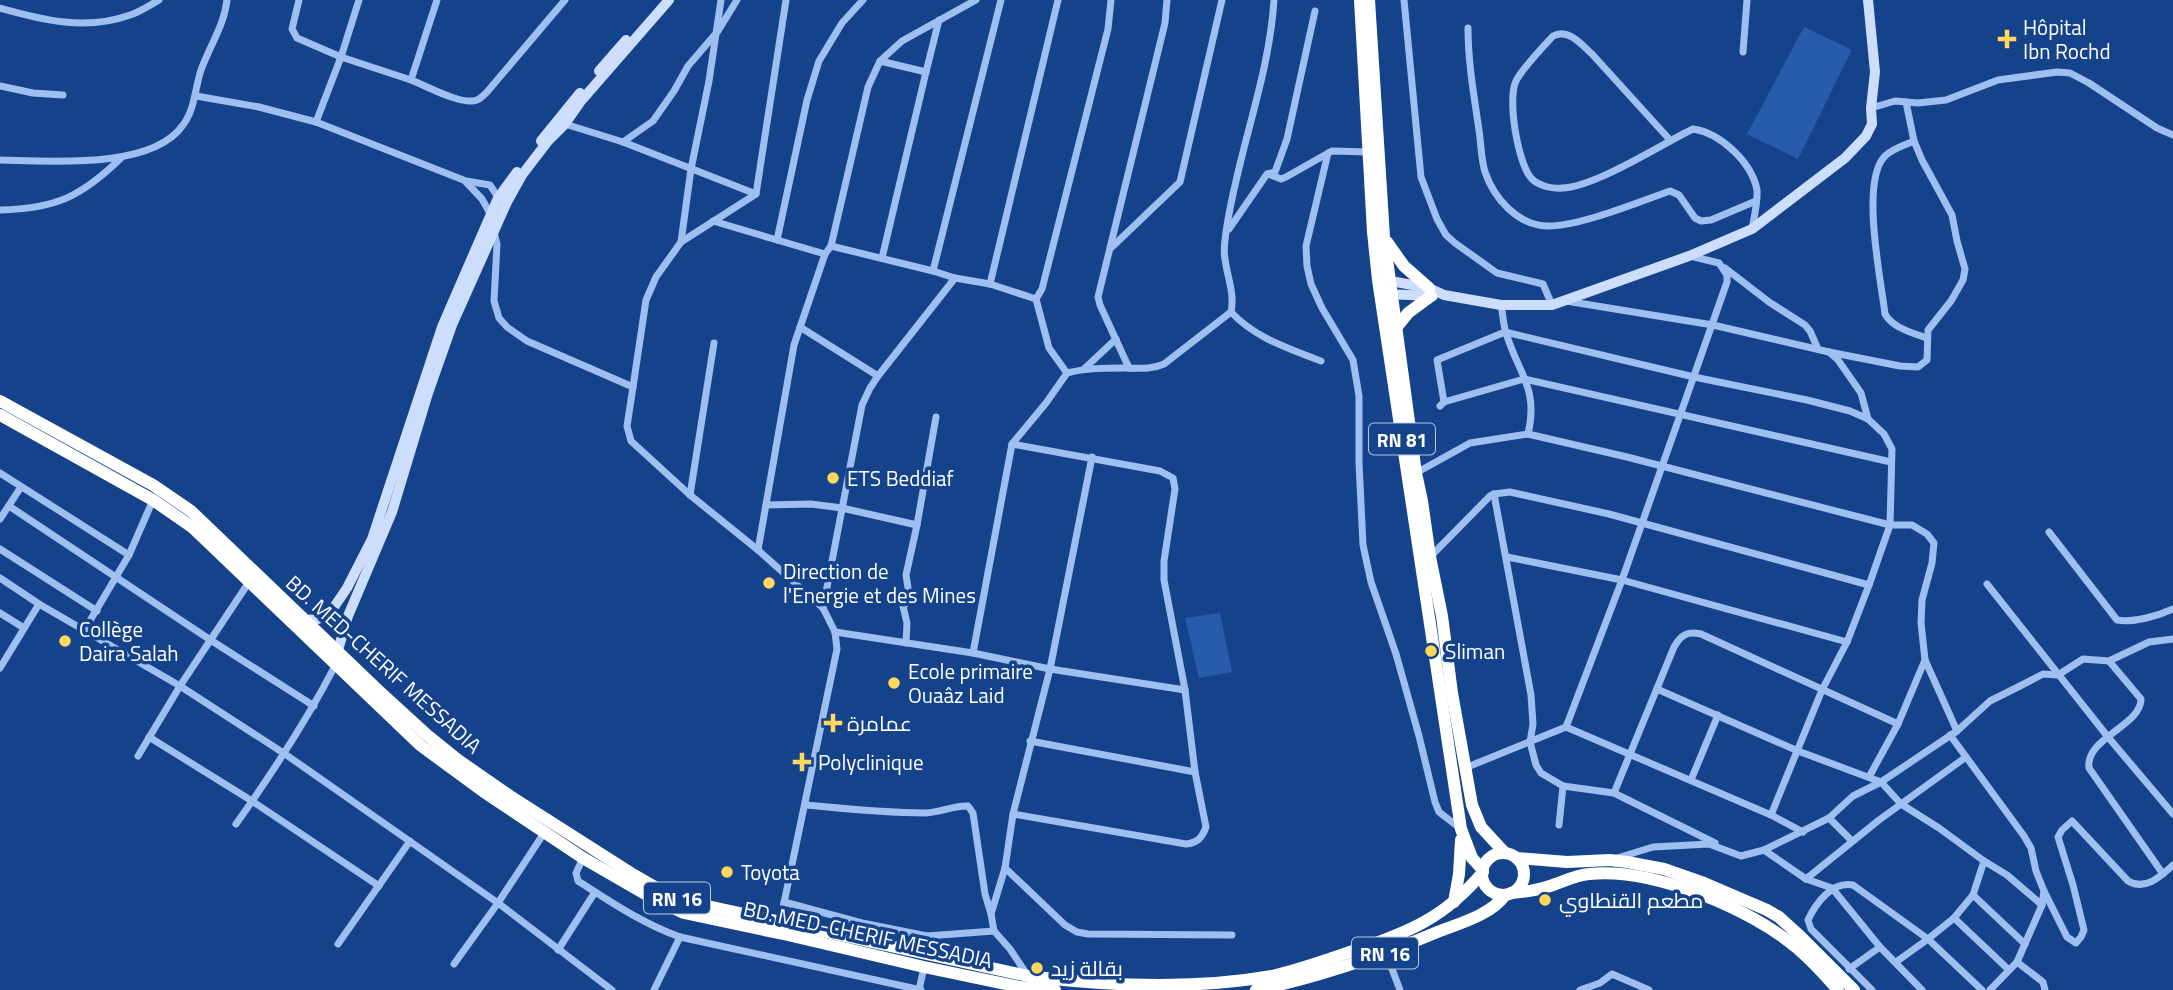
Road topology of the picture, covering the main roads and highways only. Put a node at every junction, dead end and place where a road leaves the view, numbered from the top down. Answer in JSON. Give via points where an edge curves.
{"nodes":[{"id":1,"x":1360,"y":0,"type":"edge"},
{"id":2,"x":1369,"y":0,"type":"edge"},
{"id":3,"x":1384,"y":237,"type":"junction"},
{"id":4,"x":1384,"y":280,"type":"junction"},
{"id":5,"x":1386,"y":294,"type":"junction"},
{"id":6,"x":1396,"y":328,"type":"junction"},
{"id":7,"x":0,"y":401,"type":"edge"},
{"id":8,"x":0,"y":415,"type":"edge"},
{"id":9,"x":339,"y":656,"type":"junction"},
{"id":10,"x":1461,"y":829,"type":"junction"},
{"id":11,"x":1511,"y":856,"type":"junction"},
{"id":12,"x":1483,"y":871,"type":"junction"},
{"id":13,"x":1508,"y":894,"type":"junction"},
{"id":14,"x":1454,"y":902,"type":"junction"},
{"id":15,"x":1019,"y":988,"type":"edge"},
{"id":16,"x":1055,"y":990,"type":"edge"},
{"id":17,"x":1256,"y":990,"type":"edge"},
{"id":18,"x":1838,"y":990,"type":"edge"},
{"id":19,"x":1854,"y":990,"type":"edge"}],
"edges":[{"from":1,"to":4,"type":"highway","number":"RN 81","via":[[1368,152]]},
{"from":2,"to":3,"type":"highway","number":"RN 81"},
{"from":3,"to":4,"type":"highway","number":"RN 81"},
{"from":3,"to":6,"type":"highway","via":[[1404,266],[1434,293]]},
{"from":4,"to":5,"type":"highway","number":"RN 81"},
{"from":5,"to":6,"type":"highway","number":"RN 81"},
{"from":5,"to":10,"type":"highway","number":"RN 81"},
{"from":6,"to":11,"type":"highway","number":"RN 81","via":[[1475,816]]},
{"from":7,"to":9,"type":"highway","name":"BD. MED-CHERIF MESSADIA","number":"RN 16","via":[[153,485],[191,511]]},
{"from":8,"to":9,"type":"highway","name":"BD. MED-CHERIF MESSADIA","number":"RN 16","via":[[153,499],[192,527]]},
{"from":9,"to":14,"type":"highway","name":"BD. MED-CHERIF MESSADIA","number":"RN 16","via":[[458,760],[634,875],[690,902],[780,922],[1028,976],[1078,982],[1214,985],[1306,967],[1418,927]]},
{"from":9,"to":15,"type":"highway","name":"BD. MED-CHERIF MESSADIA","number":"RN 16","via":[[420,745],[544,833],[654,899],[684,913]]},
{"from":10,"to":12,"type":"highway","number":"RN 81","via":[[1472,858]]},
{"from":10,"to":14,"type":"highway"},
{"from":11,"to":12,"type":"highway","via":[[1491,858]]},
{"from":11,"to":13,"type":"highway","via":[[1524,875],[1520,887]]},
{"from":11,"to":19,"type":"highway","via":[[1610,860],[1664,869],[1704,883],[1779,917]]},
{"from":12,"to":13,"type":"highway","via":[[1493,892]]},
{"from":12,"to":14,"type":"highway","name":"BD. MED-CHERIF MESSADIA","number":"RN 16"},
{"from":13,"to":17,"type":"highway","number":"RN 16","via":[[1463,922],[1386,953],[1298,982]]},
{"from":13,"to":18,"type":"highway","number":"RN 16","via":[[1588,874],[1667,882],[1766,926],[1796,947]]},
{"from":15,"to":16,"type":"highway","name":"BD. MED-CHERIF MESSADIA","number":"RN 16"}]}
